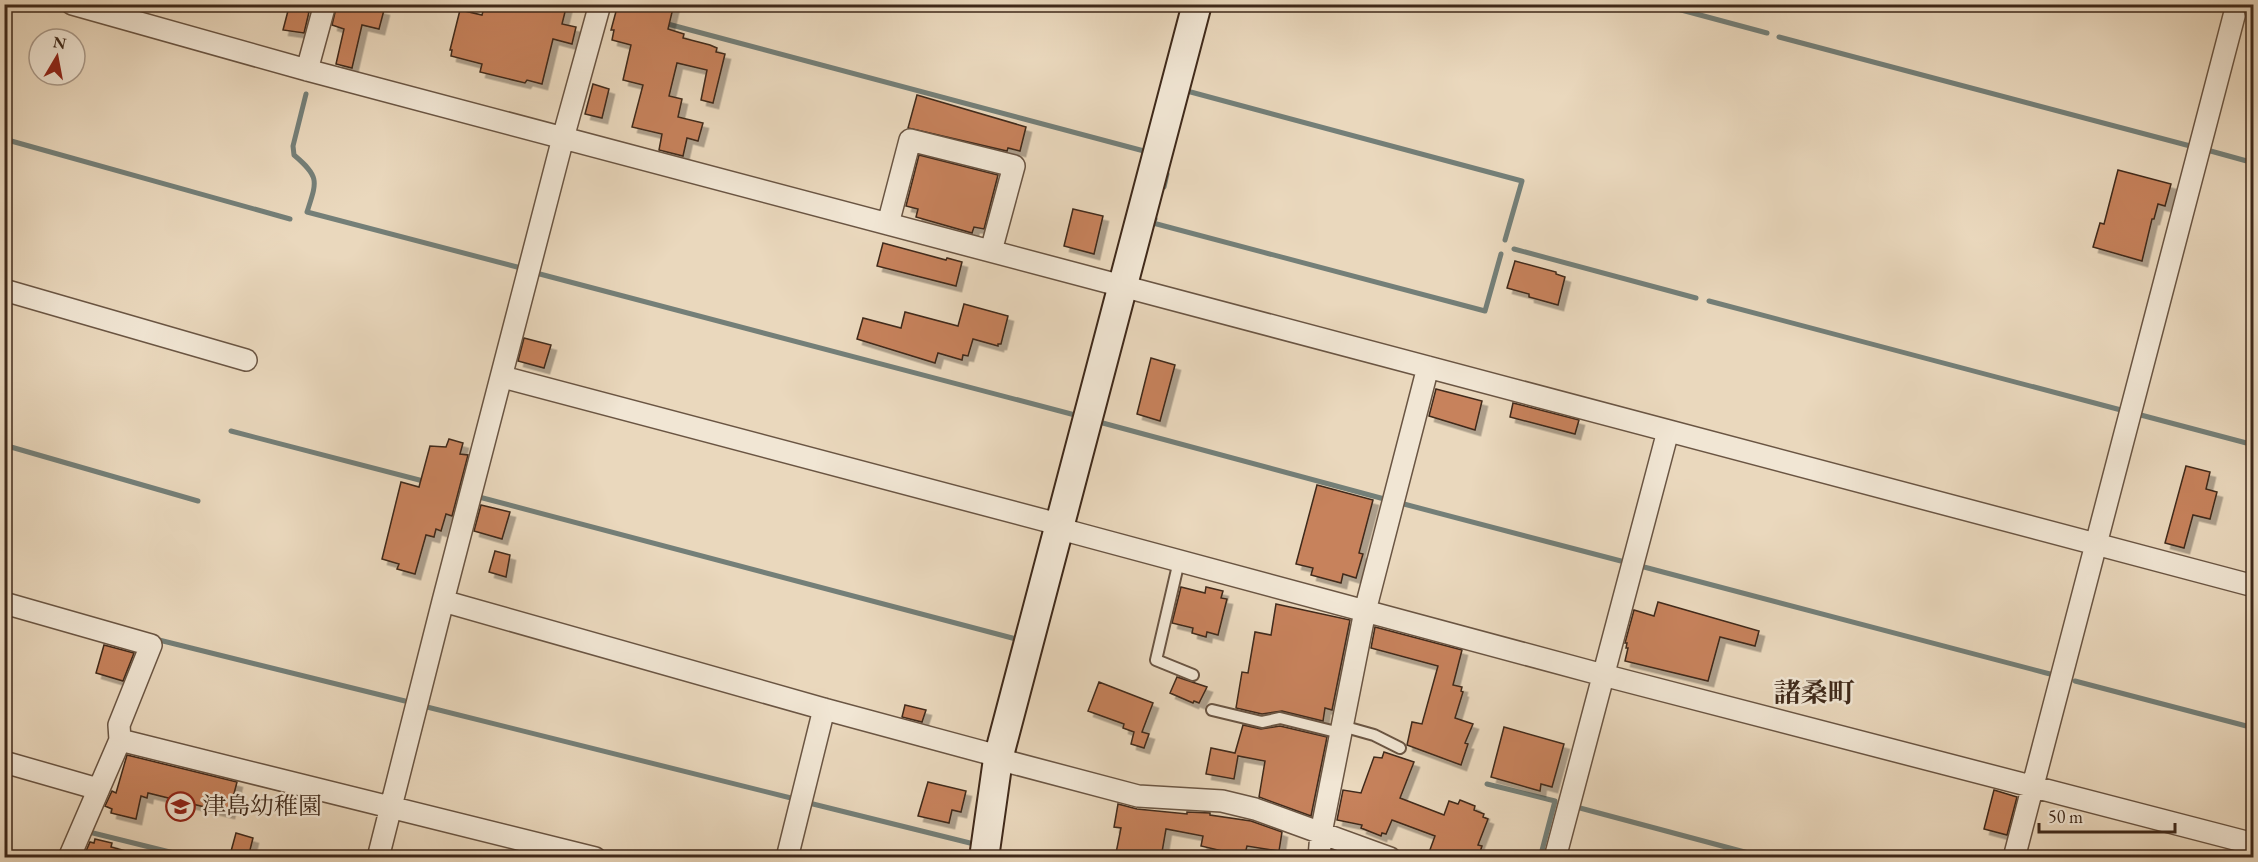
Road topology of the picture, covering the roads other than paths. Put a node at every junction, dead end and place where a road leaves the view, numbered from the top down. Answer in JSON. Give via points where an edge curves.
{"nodes":[{"id":1,"x":72,"y":4,"type":"edge"},
{"id":2,"x":325,"y":4,"type":"edge"},
{"id":3,"x":600,"y":4,"type":"edge"},
{"id":4,"x":1197,"y":4,"type":"edge"},
{"id":5,"x":2234,"y":16,"type":"dead end"},
{"id":6,"x":307,"y":70,"type":"junction"},
{"id":7,"x":563,"y":138,"type":"junction"},
{"id":8,"x":888,"y":224,"type":"junction"},
{"id":9,"x":991,"y":251,"type":"junction"},
{"id":10,"x":1123,"y":286,"type":"junction"},
{"id":11,"x":4,"y":290,"type":"edge"},
{"id":12,"x":246,"y":360,"type":"dead end"},
{"id":13,"x":1428,"y":367,"type":"junction"},
{"id":14,"x":503,"y":377,"type":"junction"},
{"id":15,"x":1668,"y":431,"type":"junction"},
{"id":16,"x":1058,"y":526,"type":"junction"},
{"id":17,"x":2095,"y":544,"type":"junction"},
{"id":18,"x":1179,"y":561,"type":"junction"},
{"id":19,"x":2253,"y":586,"type":"edge"},
{"id":20,"x":443,"y":601,"type":"junction"},
{"id":21,"x":4,"y":603,"type":"edge"},
{"id":22,"x":1365,"y":611,"type":"junction"},
{"id":23,"x":1193,"y":675,"type":"dead end"},
{"id":24,"x":1604,"y":675,"type":"junction"},
{"id":25,"x":824,"y":709,"type":"junction"},
{"id":26,"x":1212,"y":710,"type":"dead end"},
{"id":27,"x":1341,"y":730,"type":"junction"},
{"id":28,"x":120,"y":740,"type":"junction"},
{"id":29,"x":1400,"y":748,"type":"dead end"},
{"id":30,"x":998,"y":758,"type":"junction"},
{"id":31,"x":4,"y":762,"type":"edge"},
{"id":32,"x":2033,"y":786,"type":"junction"},
{"id":33,"x":98,"y":789,"type":"junction"},
{"id":34,"x":391,"y":807,"type":"junction"},
{"id":35,"x":1321,"y":833,"type":"junction"},
{"id":36,"x":2253,"y":844,"type":"edge"},
{"id":37,"x":69,"y":858,"type":"edge"},
{"id":38,"x":378,"y":858,"type":"edge"},
{"id":39,"x":595,"y":858,"type":"edge"},
{"id":40,"x":787,"y":858,"type":"edge"},
{"id":41,"x":984,"y":858,"type":"edge"},
{"id":42,"x":1319,"y":858,"type":"edge"},
{"id":43,"x":1390,"y":858,"type":"edge"},
{"id":44,"x":1555,"y":858,"type":"edge"},
{"id":45,"x":2014,"y":858,"type":"edge"}],
"edges":[{"from":1,"to":6,"type":"street"},
{"from":2,"to":6,"type":"street"},
{"from":3,"to":7,"type":"street"},
{"from":4,"to":10,"type":"street"},
{"from":5,"to":17,"type":"street"},
{"from":6,"to":7,"type":"street"},
{"from":7,"to":8,"type":"street"},
{"from":7,"to":14,"type":"street"},
{"from":8,"to":9,"type":"street"},
{"from":8,"to":9,"type":"street","via":[[910,140],[1014,166]]},
{"from":9,"to":10,"type":"street"},
{"from":10,"to":13,"type":"street"},
{"from":10,"to":16,"type":"street"},
{"from":11,"to":12,"type":"street"},
{"from":13,"to":15,"type":"street"},
{"from":13,"to":22,"type":"street"},
{"from":14,"to":16,"type":"street"},
{"from":14,"to":20,"type":"street"},
{"from":15,"to":17,"type":"street"},
{"from":15,"to":24,"type":"street"},
{"from":16,"to":18,"type":"street"},
{"from":16,"to":30,"type":"street"},
{"from":17,"to":19,"type":"street"},
{"from":17,"to":32,"type":"street"},
{"from":18,"to":22,"type":"street"},
{"from":18,"to":23,"type":"lane","via":[[1156,660]]},
{"from":20,"to":25,"type":"street"},
{"from":20,"to":34,"type":"street"},
{"from":21,"to":28,"type":"street","via":[[151,645],[119,725]]},
{"from":22,"to":24,"type":"street"},
{"from":22,"to":27,"type":"street"},
{"from":24,"to":32,"type":"street"},
{"from":24,"to":44,"type":"street"},
{"from":25,"to":30,"type":"street"},
{"from":25,"to":40,"type":"street"},
{"from":26,"to":27,"type":"lane","via":[[1262,722],[1280,718]]},
{"from":27,"to":29,"type":"lane","via":[[1374,735]]},
{"from":27,"to":35,"type":"street"},
{"from":28,"to":33,"type":"street"},
{"from":28,"to":34,"type":"street"},
{"from":30,"to":35,"type":"street","via":[[1138,796],[1222,801],[1255,808]]},
{"from":30,"to":41,"type":"street"},
{"from":31,"to":33,"type":"street"},
{"from":32,"to":36,"type":"street"},
{"from":32,"to":45,"type":"street"},
{"from":33,"to":37,"type":"street"},
{"from":34,"to":38,"type":"street"},
{"from":34,"to":39,"type":"street"},
{"from":35,"to":42,"type":"street"},
{"from":35,"to":43,"type":"street"}]}
